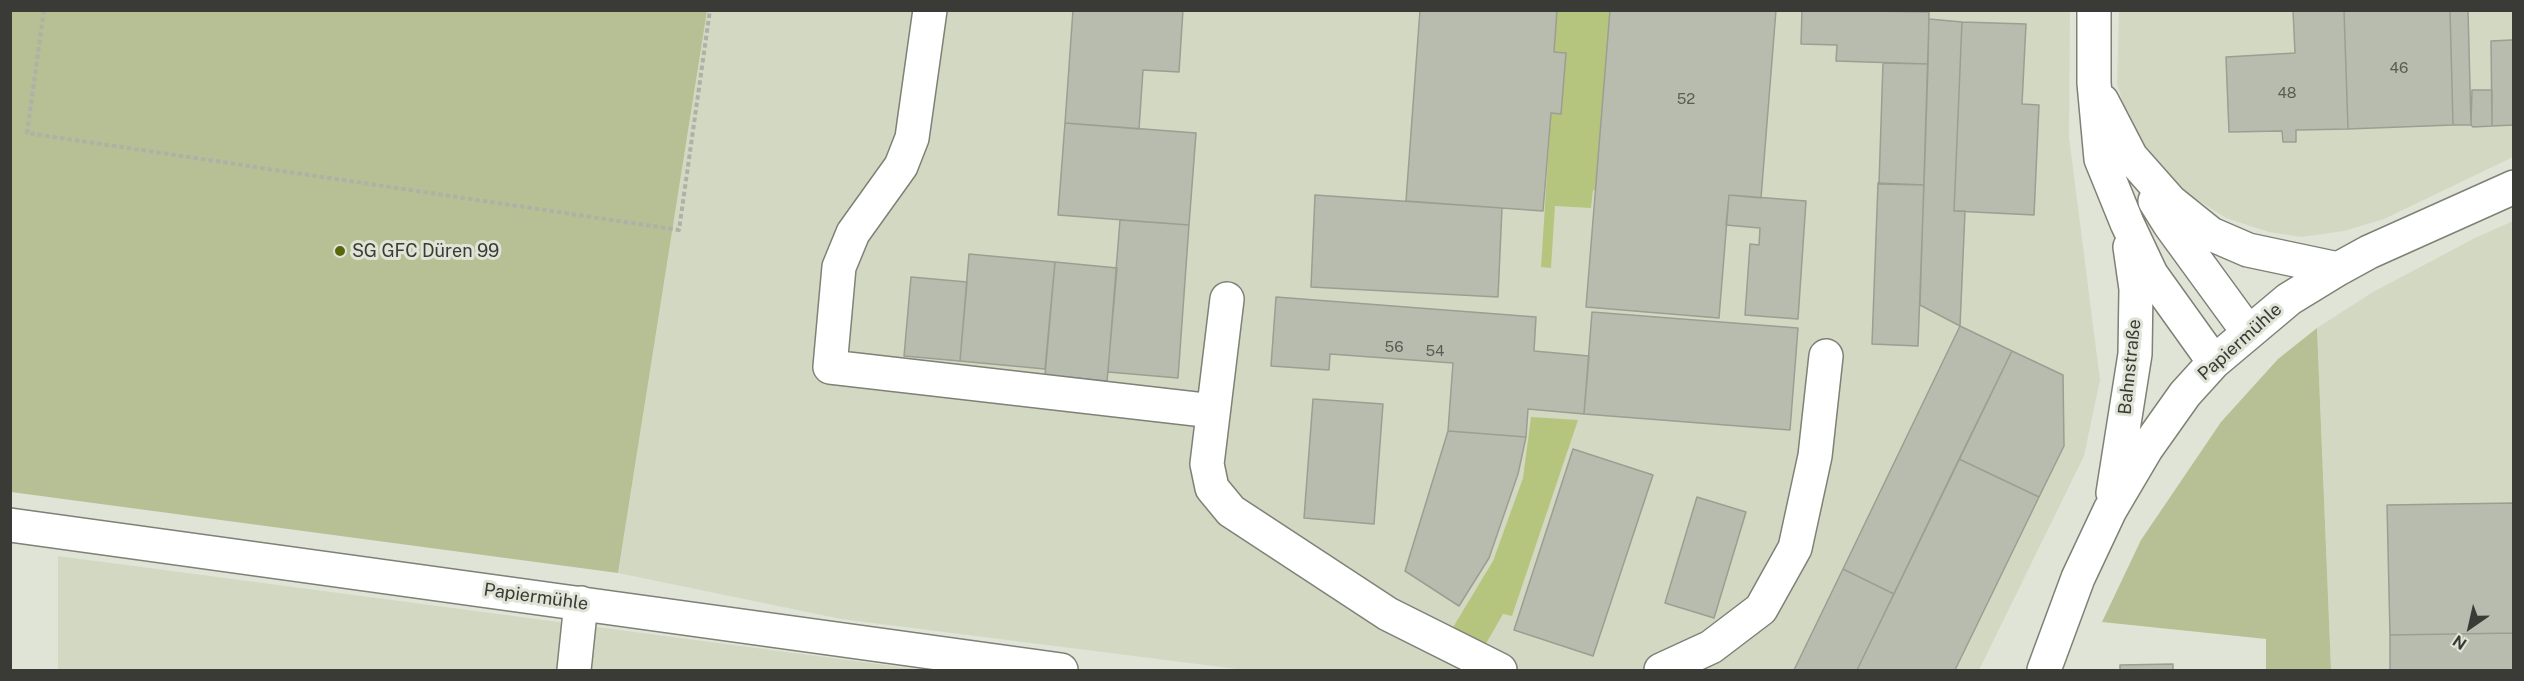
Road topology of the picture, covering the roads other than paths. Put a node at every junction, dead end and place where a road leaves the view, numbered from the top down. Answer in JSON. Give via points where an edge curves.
{"nodes":[{"id":1,"x":930,"y":10,"type":"edge"},
{"id":2,"x":2094,"y":10,"type":"edge"},
{"id":3,"x":2094,"y":83,"type":"junction"},
{"id":4,"x":2131,"y":157,"type":"junction"},
{"id":5,"x":2514,"y":187,"type":"edge"},
{"id":6,"x":2127,"y":223,"type":"junction"},
{"id":7,"x":2338,"y":269,"type":"junction"},
{"id":8,"x":1227,"y":299,"type":"dead end"},
{"id":9,"x":2248,"y":332,"type":"junction"},
{"id":10,"x":1826,"y":356,"type":"dead end"},
{"id":11,"x":2214,"y":362,"type":"junction"},
{"id":12,"x":1213,"y":411,"type":"junction"},
{"id":13,"x":2110,"y":510,"type":"junction"},
{"id":14,"x":10,"y":525,"type":"edge"},
{"id":15,"x":581,"y":603,"type":"junction"},
{"id":16,"x":574,"y":670,"type":"edge"},
{"id":17,"x":1061,"y":670,"type":"edge"},
{"id":18,"x":1500,"y":670,"type":"edge"},
{"id":19,"x":1661,"y":670,"type":"edge"},
{"id":20,"x":2043,"y":670,"type":"edge"}],
"edges":[{"from":1,"to":12,"type":"street","via":[[912,138],[901,166],[853,233],[838,267],[830,367]]},
{"from":2,"to":3,"type":"street","name":"Bahnstraße"},
{"from":3,"to":4,"type":"street","name":"Bahnstraße"},
{"from":3,"to":6,"type":"street","name":"Bahnstraße","via":[[2101,159]]},
{"from":4,"to":7,"type":"street","name":"Bahnstraße","via":[[2170,201],[2211,234],[2247,250]]},
{"from":4,"to":9,"type":"street","name":"Bahnstraße","via":[[2170,225]]},
{"from":5,"to":7,"type":"street","name":"Papiermühle"},
{"from":6,"to":11,"type":"street","name":"Bahnstraße","via":[[2151,274]]},
{"from":6,"to":13,"type":"street","name":"Bahnstraße","via":[[2136,290],[2135,354]]},
{"from":7,"to":9,"type":"street","name":"Papiermühle","via":[[2289,299]]},
{"from":8,"to":12,"type":"street"},
{"from":9,"to":11,"type":"street","name":"Papiermühle"},
{"from":10,"to":19,"type":"street","via":[[1815,456],[1795,548],[1761,609],[1711,647]]},
{"from":11,"to":13,"type":"street","name":"Papiermühle","via":[[2152,440]]},
{"from":12,"to":18,"type":"street","via":[[1208,464],[1212,488],[1231,511],[1389,614]]},
{"from":13,"to":20,"type":"street","name":"Papiermühle","via":[[2078,578]]},
{"from":14,"to":15,"type":"street","name":"Papiermühle"},
{"from":15,"to":16,"type":"street"},
{"from":15,"to":17,"type":"street","name":"Papiermühle"}]}
